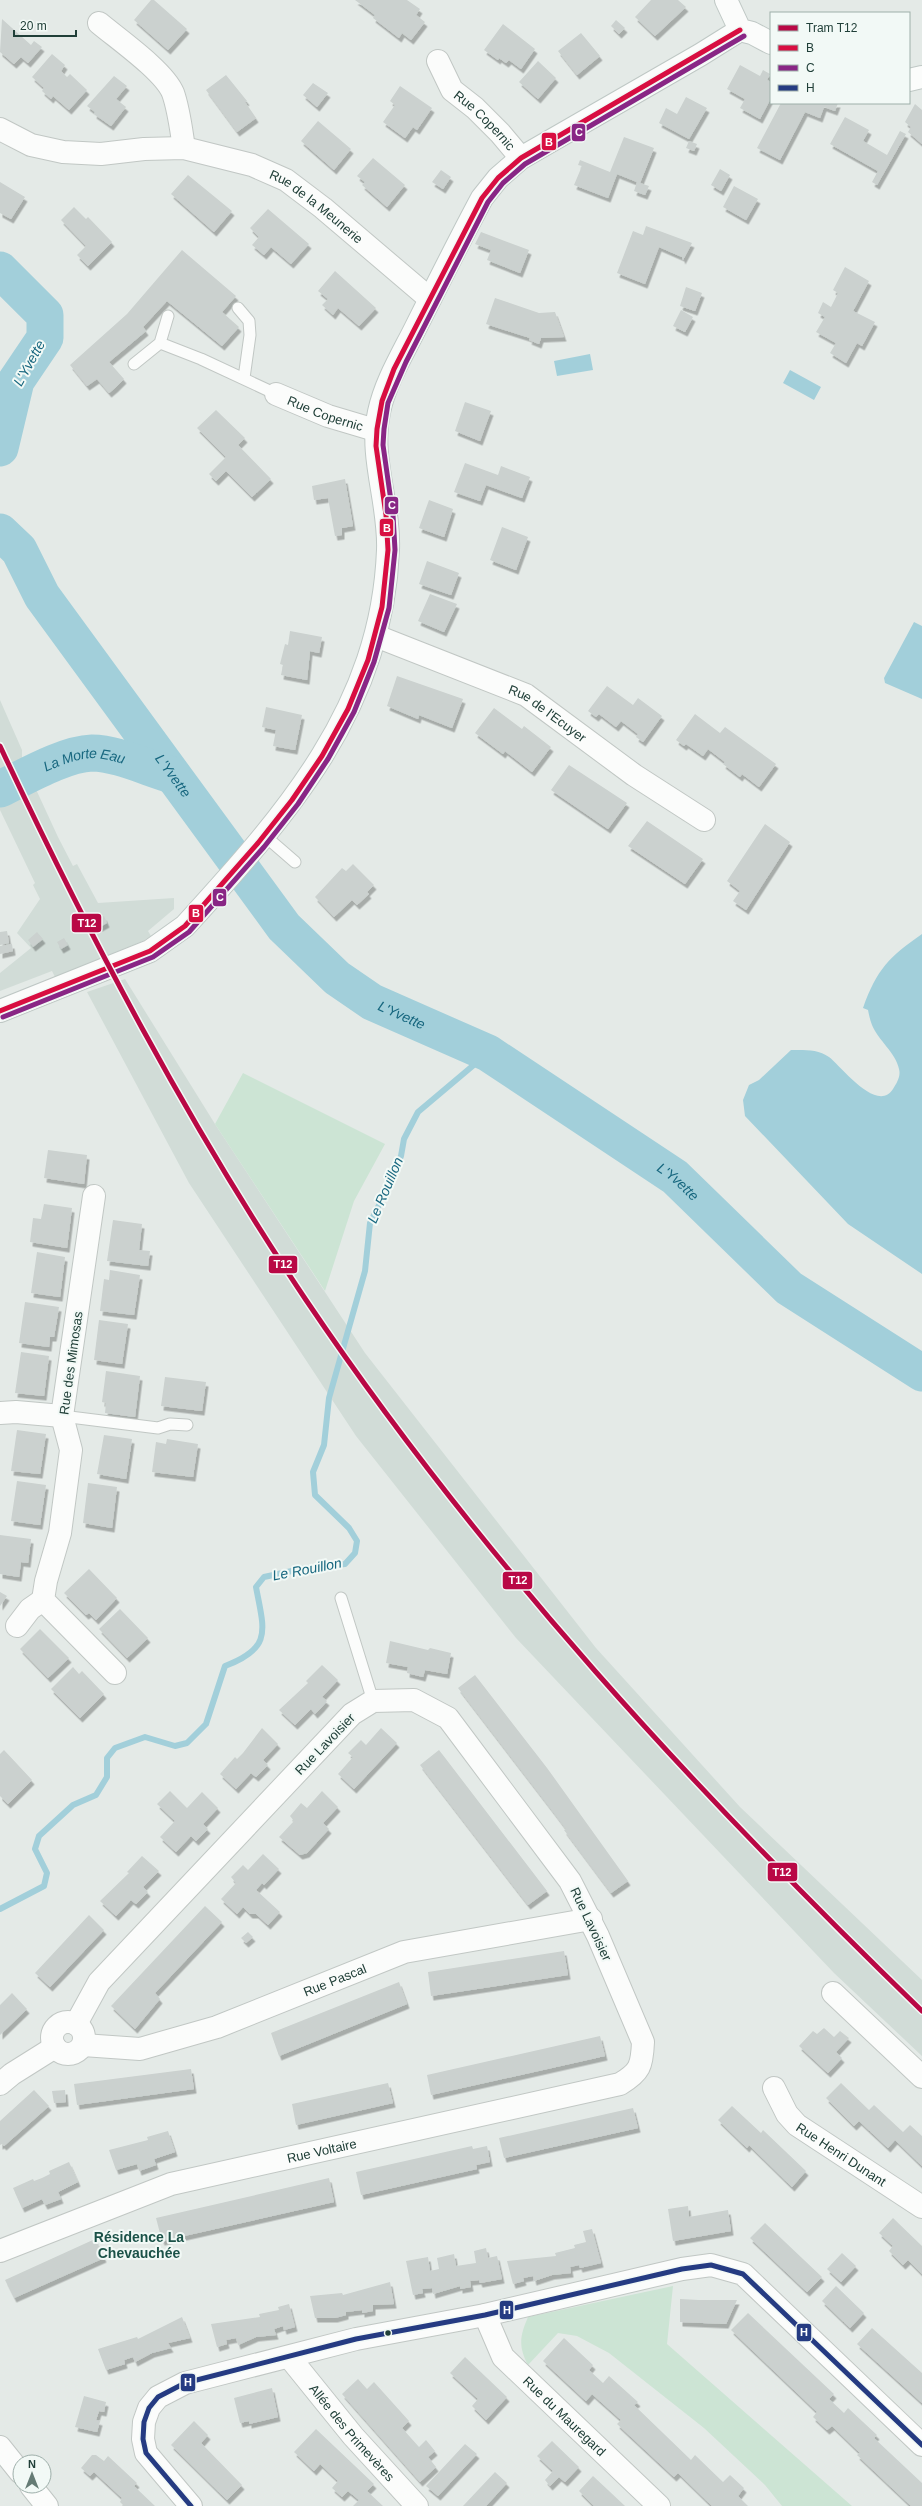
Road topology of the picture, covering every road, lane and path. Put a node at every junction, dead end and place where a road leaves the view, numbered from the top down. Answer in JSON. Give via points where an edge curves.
{"nodes":[{"id":1,"x":726,"y":0,"type":"edge"},
{"id":2,"x":99,"y":23,"type":"dead end"},
{"id":3,"x":740,"y":30,"type":"junction"},
{"id":4,"x":770,"y":42,"type":"edge"},
{"id":5,"x":438,"y":62,"type":"dead end"},
{"id":6,"x":922,"y":77,"type":"edge"},
{"id":7,"x":910,"y":80,"type":"edge"},
{"id":8,"x":0,"y":129,"type":"edge"},
{"id":9,"x":184,"y":148,"type":"junction"},
{"id":10,"x":521,"y":158,"type":"junction"},
{"id":11,"x":430,"y":299,"type":"junction"},
{"id":12,"x":238,"y":308,"type":"dead end"},
{"id":13,"x":168,"y":316,"type":"dead end"},
{"id":14,"x":160,"y":343,"type":"junction"},
{"id":15,"x":134,"y":364,"type":"dead end"},
{"id":16,"x":244,"y":378,"type":"junction"},
{"id":17,"x":276,"y":394,"type":"joint"},
{"id":18,"x":375,"y":430,"type":"junction"},
{"id":19,"x":376,"y":636,"type":"junction"},
{"id":20,"x":704,"y":820,"type":"dead end"},
{"id":21,"x":263,"y":839,"type":"junction"},
{"id":22,"x":295,"y":862,"type":"dead end"},
{"id":23,"x":0,"y":1011,"type":"edge"},
{"id":24,"x":94,"y":1196,"type":"dead end"},
{"id":25,"x":0,"y":1413,"type":"edge"},
{"id":26,"x":62,"y":1416,"type":"junction"},
{"id":27,"x":187,"y":1425,"type":"dead end"},
{"id":28,"x":341,"y":1598,"type":"dead end"},
{"id":29,"x":43,"y":1600,"type":"junction"},
{"id":30,"x":17,"y":1626,"type":"dead end"},
{"id":31,"x":115,"y":1673,"type":"dead end"},
{"id":32,"x":373,"y":1702,"type":"junction"},
{"id":33,"x":591,"y":1919,"type":"junction"},
{"id":34,"x":833,"y":1993,"type":"dead end"},
{"id":35,"x":76,"y":2024,"type":"junction"},
{"id":36,"x":83,"y":2046,"type":"junction"},
{"id":37,"x":55,"y":2047,"type":"junction"},
{"id":38,"x":642,"y":2061,"type":"joint"},
{"id":39,"x":922,"y":2077,"type":"edge"},
{"id":40,"x":0,"y":2084,"type":"edge"},
{"id":41,"x":774,"y":2088,"type":"dead end"},
{"id":42,"x":922,"y":2207,"type":"edge"},
{"id":43,"x":0,"y":2251,"type":"edge"},
{"id":44,"x":485,"y":2315,"type":"junction"},
{"id":45,"x":290,"y":2358,"type":"junction"},
{"id":46,"x":922,"y":2445,"type":"edge"},
{"id":47,"x":0,"y":2447,"type":"edge"},
{"id":48,"x":12,"y":2462,"type":"edge"},
{"id":49,"x":37,"y":2494,"type":"edge"},
{"id":50,"x":47,"y":2506,"type":"edge"},
{"id":51,"x":191,"y":2506,"type":"edge"},
{"id":52,"x":417,"y":2506,"type":"edge"},
{"id":53,"x":659,"y":2506,"type":"edge"}],
"edges":[{"from":1,"to":3,"type":"street"},
{"from":2,"to":9,"type":"street","via":[[163,78],[172,92],[180,116]]},
{"from":3,"to":4,"type":"street"},
{"from":3,"to":10,"type":"street","name":"Rue Copernic"},
{"from":5,"to":10,"type":"street","name":"Rue Copernic","via":[[452,90],[490,123]]},
{"from":6,"to":7,"type":"street"},
{"from":8,"to":9,"type":"street","name":"Rue de la Meunerie","via":[[31,145],[63,152],[101,154]]},
{"from":9,"to":11,"type":"street","name":"Rue de la Meunerie","via":[[246,163],[286,180]]},
{"from":10,"to":11,"type":"street","name":"Rue Copernic","via":[[498,178],[482,198]]},
{"from":11,"to":18,"type":"street","name":"Rue Copernic","via":[[394,372],[380,408]]},
{"from":12,"to":16,"type":"lane","via":[[249,321],[250,328]]},
{"from":13,"to":14,"type":"lane"},
{"from":14,"to":15,"type":"lane"},
{"from":14,"to":16,"type":"lane"},
{"from":16,"to":17,"type":"lane"},
{"from":17,"to":18,"type":"street","name":"Rue Copernic","via":[[328,416]]},
{"from":18,"to":19,"type":"street","name":"Rue Copernic","via":[[388,548]]},
{"from":19,"to":20,"type":"street","name":"Rue de l'Ecuyer","via":[[526,695],[634,775]]},
{"from":19,"to":21,"type":"street","name":"Rue Copernic","via":[[345,715],[322,759]]},
{"from":21,"to":22,"type":"lane"},
{"from":21,"to":23,"type":"street","name":"Rue Copernic","via":[[185,926],[170,938],[150,951]]},
{"from":24,"to":26,"type":"street","name":"Rue des Mimosas"},
{"from":25,"to":26,"type":"street"},
{"from":26,"to":27,"type":"lane","via":[[158,1428],[170,1424]]},
{"from":26,"to":29,"type":"street","name":"Rue des Mimosas","via":[[71,1450],[60,1533]]},
{"from":28,"to":32,"type":"lane"},
{"from":29,"to":30,"type":"street","via":[[30,1609]]},
{"from":29,"to":31,"type":"street"},
{"from":32,"to":33,"type":"street","name":"Rue Lavoisier","via":[[414,1700],[448,1718],[570,1881]]},
{"from":32,"to":35,"type":"street","name":"Rue Lavoisier","via":[[352,1714],[99,1982]]},
{"from":33,"to":36,"type":"street","name":"Rue Pascal","via":[[404,1952],[217,2027],[140,2049]]},
{"from":33,"to":38,"type":"street","name":"Rue Lavoisier","via":[[643,2042]]},
{"from":34,"to":39,"type":"street"},
{"from":35,"to":36,"type":"street","via":[[83,2031]]},
{"from":35,"to":37,"type":"street","via":[[65,2022],[56,2027],[52,2035]]},
{"from":36,"to":37,"type":"street","via":[[80,2050],[68,2054]]},
{"from":37,"to":40,"type":"street"},
{"from":38,"to":43,"type":"street","name":"Rue Voltaire","via":[[635,2075],[620,2084],[171,2184]]},
{"from":41,"to":42,"type":"street","name":"Rue Henri Dunant","via":[[787,2114],[798,2125]]},
{"from":44,"to":45,"type":"street","via":[[356,2339]]},
{"from":44,"to":46,"type":"street","via":[[682,2269],[711,2265],[743,2274]]},
{"from":44,"to":53,"type":"street","name":"Rue du Mauregard","via":[[503,2358]]},
{"from":45,"to":51,"type":"street","via":[[185,2383],[158,2397],[149,2408],[144,2422],[146,2453]]},
{"from":45,"to":52,"type":"street","name":"Allée des Primevères","via":[[353,2436]]},
{"from":47,"to":48,"type":"street"},
{"from":49,"to":50,"type":"street"}]}
